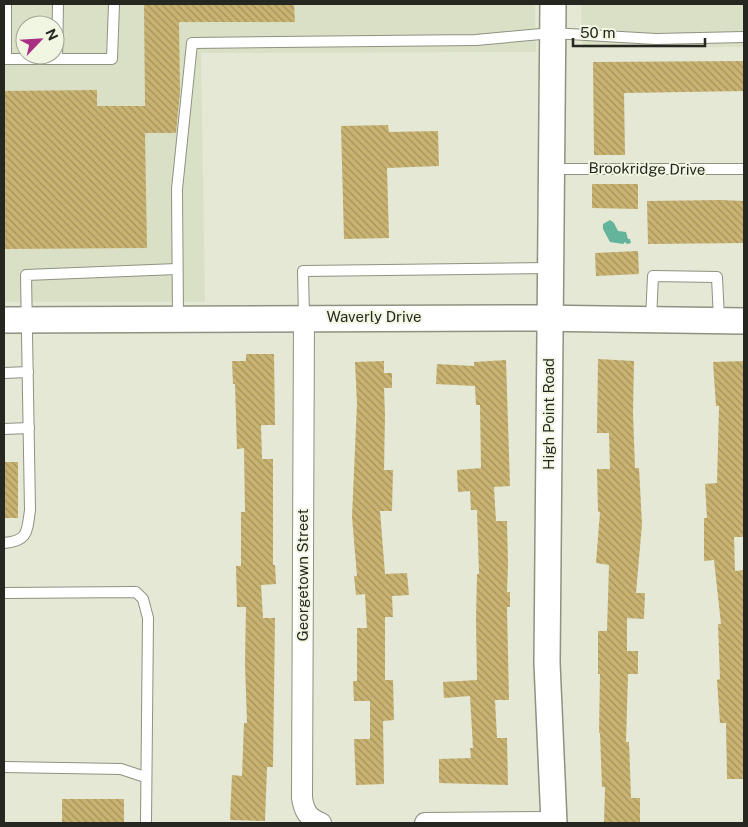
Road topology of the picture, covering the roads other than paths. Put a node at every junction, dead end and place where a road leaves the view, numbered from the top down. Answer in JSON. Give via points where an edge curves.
{"nodes":[{"id":1,"x":6,"y":4,"type":"edge"},
{"id":2,"x":114,"y":4,"type":"edge"},
{"id":3,"x":553,"y":4,"type":"edge"},
{"id":4,"x":552,"y":33,"type":"junction"},
{"id":5,"x":744,"y":37,"type":"edge"},
{"id":6,"x":5,"y":59,"type":"edge"},
{"id":7,"x":65,"y":59,"type":"edge"},
{"id":8,"x":550,"y":169,"type":"junction"},
{"id":9,"x":744,"y":169,"type":"edge"},
{"id":10,"x":550,"y":268,"type":"junction"},
{"id":11,"x":178,"y":269,"type":"junction"},
{"id":12,"x":178,"y":318,"type":"junction"},
{"id":13,"x":304,"y":318,"type":"junction"},
{"id":14,"x":549,"y":318,"type":"junction"},
{"id":15,"x":16,"y":320,"type":"edge"},
{"id":16,"x":651,"y":320,"type":"junction"},
{"id":17,"x":719,"y":320,"type":"junction"},
{"id":18,"x":744,"y":321,"type":"edge"},
{"id":19,"x":28,"y":372,"type":"junction"},
{"id":20,"x":4,"y":373,"type":"edge"},
{"id":21,"x":4,"y":428,"type":"edge"},
{"id":22,"x":29,"y":428,"type":"junction"},
{"id":23,"x":4,"y":543,"type":"edge"},
{"id":24,"x":4,"y":593,"type":"edge"},
{"id":25,"x":4,"y":767,"type":"edge"},
{"id":26,"x":146,"y":777,"type":"junction"},
{"id":27,"x":146,"y":823,"type":"edge"},
{"id":28,"x":321,"y":823,"type":"edge"},
{"id":29,"x":425,"y":823,"type":"edge"},
{"id":30,"x":554,"y":823,"type":"edge"}],
"edges":[{"from":1,"to":6,"type":"lane"},
{"from":2,"to":7,"type":"lane","via":[[112,59]]},
{"from":3,"to":4,"type":"street","name":"High Point Road"},
{"from":4,"to":5,"type":"lane","via":[[656,39]]},
{"from":4,"to":8,"type":"street","name":"High Point Road"},
{"from":4,"to":11,"type":"lane","via":[[476,40],[192,43],[177,189]]},
{"from":8,"to":9,"type":"lane","name":"Brookridge Drive"},
{"from":8,"to":10,"type":"street","name":"High Point Road"},
{"from":10,"to":13,"type":"lane","via":[[304,271]]},
{"from":10,"to":14,"type":"street","name":"High Point Road"},
{"from":11,"to":12,"type":"lane"},
{"from":11,"to":15,"type":"lane","via":[[26,275]]},
{"from":12,"to":13,"type":"street","name":"Waverly Drive"},
{"from":12,"to":15,"type":"street","name":"Waverly Drive"},
{"from":13,"to":14,"type":"street","name":"Waverly Drive"},
{"from":13,"to":28,"type":"street","name":"Georgetown Street","via":[[302,798],[304,810],[311,820]]},
{"from":14,"to":16,"type":"street","name":"Waverly Drive"},
{"from":14,"to":30,"type":"street","name":"High Point Road","via":[[547,663]]},
{"from":15,"to":19,"type":"lane"},
{"from":16,"to":17,"type":"street","name":"Waverly Drive"},
{"from":16,"to":17,"type":"lane","via":[[654,276],[717,278]]},
{"from":17,"to":18,"type":"street","name":"Waverly Drive"},
{"from":19,"to":20,"type":"lane"},
{"from":19,"to":22,"type":"lane"},
{"from":21,"to":22,"type":"lane"},
{"from":22,"to":23,"type":"lane","via":[[30,510],[27,528],[18,542]]},
{"from":24,"to":26,"type":"lane","via":[[136,592],[143,599],[148,618]]},
{"from":25,"to":26,"type":"lane","via":[[121,769]]},
{"from":26,"to":27,"type":"lane"},
{"from":29,"to":30,"type":"street"}]}
